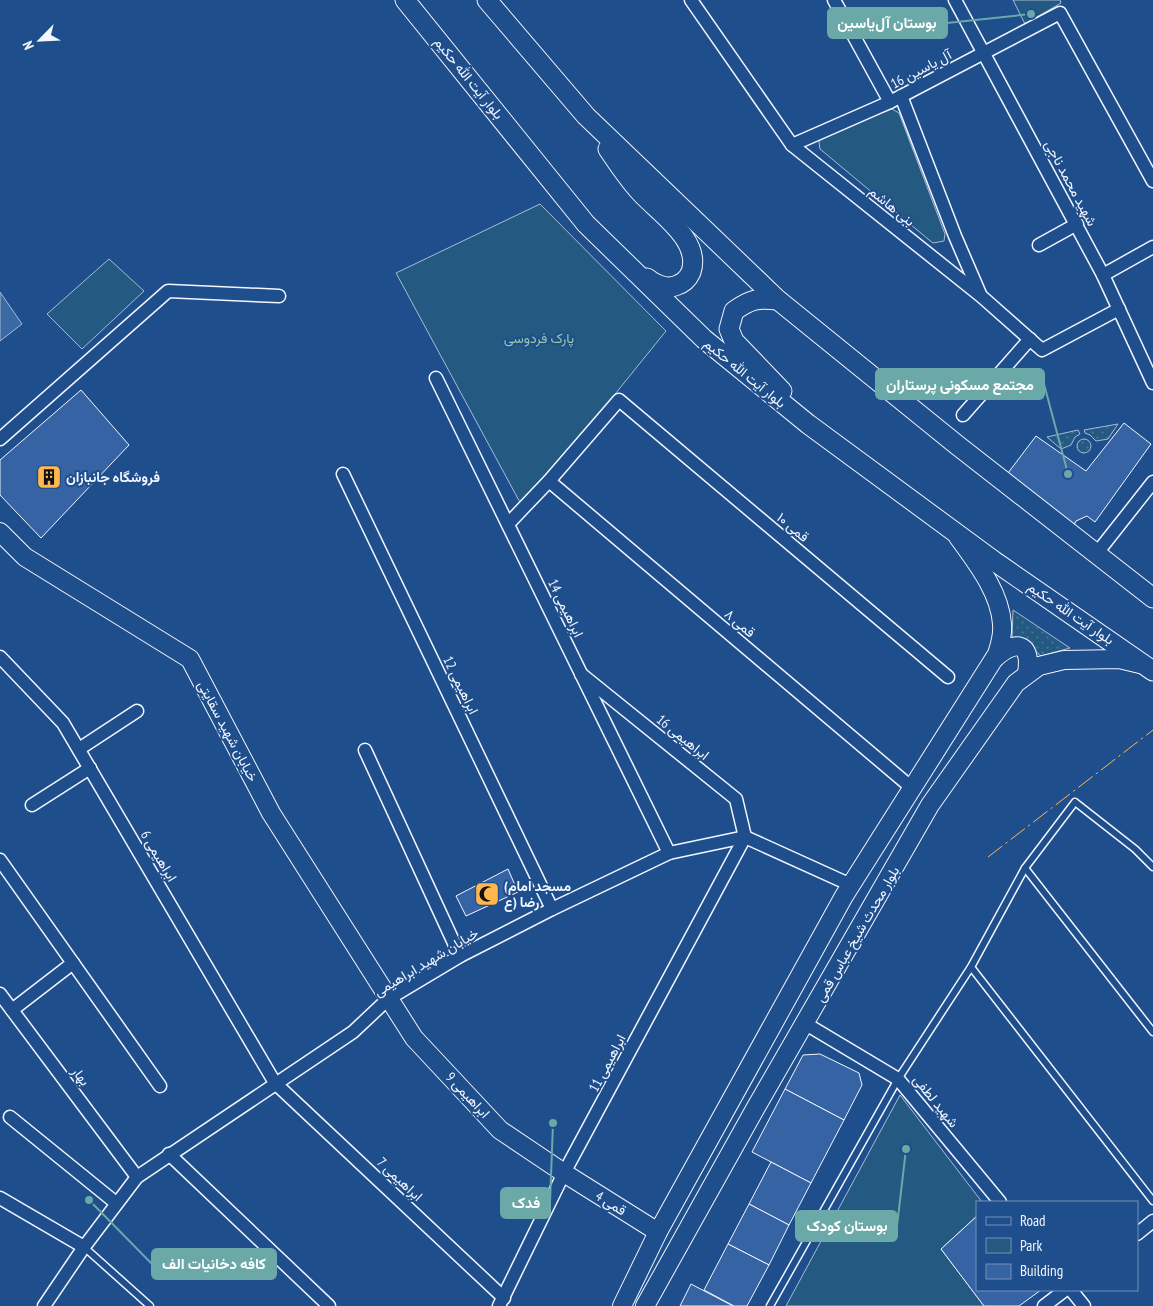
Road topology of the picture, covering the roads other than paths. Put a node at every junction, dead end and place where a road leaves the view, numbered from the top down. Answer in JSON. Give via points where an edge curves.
{"nodes":[{"id":1,"x":406,"y":0,"type":"edge"},
{"id":2,"x":487,"y":0,"type":"edge"},
{"id":3,"x":691,"y":0,"type":"edge"},
{"id":4,"x":834,"y":0,"type":"edge"},
{"id":5,"x":955,"y":0,"type":"edge"},
{"id":6,"x":983,"y":52,"type":"junction"},
{"id":7,"x":895,"y":99,"type":"junction"},
{"id":8,"x":586,"y":116,"type":"junction"},
{"id":9,"x":792,"y":145,"type":"junction"},
{"id":10,"x":1153,"y":181,"type":"edge"},
{"id":11,"x":1077,"y":224,"type":"junction"},
{"id":12,"x":1039,"y":245,"type":"dead end"},
{"id":13,"x":1153,"y":247,"type":"edge"},
{"id":14,"x":623,"y":262,"type":"junction"},
{"id":15,"x":1103,"y":275,"type":"junction"},
{"id":16,"x":279,"y":296,"type":"dead end"},
{"id":17,"x":981,"y":296,"type":"junction"},
{"id":18,"x":778,"y":300,"type":"junction"},
{"id":19,"x":1119,"y":310,"type":"junction"},
{"id":20,"x":1030,"y":339,"type":"junction"},
{"id":21,"x":436,"y":378,"type":"dead end"},
{"id":22,"x":1153,"y":383,"type":"edge"},
{"id":23,"x":963,"y":415,"type":"dead end"},
{"id":24,"x":808,"y":424,"type":"junction"},
{"id":25,"x":0,"y":439,"type":"edge"},
{"id":26,"x":343,"y":474,"type":"dead end"},
{"id":27,"x":549,"y":481,"type":"junction"},
{"id":28,"x":1153,"y":482,"type":"edge"},
{"id":29,"x":508,"y":524,"type":"junction"},
{"id":30,"x":953,"y":530,"type":"junction"},
{"id":31,"x":0,"y":532,"type":"edge"},
{"id":32,"x":1097,"y":553,"type":"junction"},
{"id":33,"x":1153,"y":598,"type":"edge"},
{"id":34,"x":0,"y":658,"type":"edge"},
{"id":35,"x":995,"y":658,"type":"junction"},
{"id":36,"x":1147,"y":668,"type":"edge"},
{"id":37,"x":1027,"y":673,"type":"junction"},
{"id":38,"x":582,"y":674,"type":"junction"},
{"id":39,"x":948,"y":677,"type":"dead end"},
{"id":40,"x":137,"y":712,"type":"dead end"},
{"id":41,"x":79,"y":749,"type":"junction"},
{"id":42,"x":364,"y":750,"type":"dead end"},
{"id":43,"x":90,"y":768,"type":"junction"},
{"id":44,"x":912,"y":788,"type":"junction"},
{"id":45,"x":32,"y":805,"type":"dead end"},
{"id":46,"x":745,"y":837,"type":"junction"},
{"id":47,"x":669,"y":852,"type":"junction"},
{"id":48,"x":0,"y":860,"type":"edge"},
{"id":49,"x":1153,"y":867,"type":"edge"},
{"id":50,"x":1025,"y":868,"type":"junction"},
{"id":51,"x":851,"y":884,"type":"junction"},
{"id":52,"x":552,"y":909,"type":"junction"},
{"id":53,"x":460,"y":956,"type":"junction"},
{"id":54,"x":73,"y":963,"type":"junction"},
{"id":55,"x":971,"y":967,"type":"junction"},
{"id":56,"x":0,"y":994,"type":"edge"},
{"id":57,"x":388,"y":999,"type":"junction"},
{"id":58,"x":12,"y":1010,"type":"junction"},
{"id":59,"x":806,"y":1024,"type":"junction"},
{"id":60,"x":1153,"y":1032,"type":"edge"},
{"id":61,"x":898,"y":1079,"type":"junction"},
{"id":62,"x":275,"y":1082,"type":"junction"},
{"id":63,"x":160,"y":1086,"type":"dead end"},
{"id":64,"x":10,"y":1117,"type":"dead end"},
{"id":65,"x":169,"y":1154,"type":"junction"},
{"id":66,"x":564,"y":1173,"type":"junction"},
{"id":67,"x":138,"y":1176,"type":"junction"},
{"id":68,"x":0,"y":1198,"type":"edge"},
{"id":69,"x":999,"y":1201,"type":"edge"},
{"id":70,"x":1153,"y":1201,"type":"edge"},
{"id":71,"x":116,"y":1203,"type":"junction"},
{"id":72,"x":1153,"y":1221,"type":"edge"},
{"id":73,"x":658,"y":1232,"type":"junction"},
{"id":74,"x":1138,"y":1233,"type":"edge"},
{"id":75,"x":84,"y":1247,"type":"junction"},
{"id":76,"x":1064,"y":1291,"type":"edge"},
{"id":77,"x":1072,"y":1291,"type":"edge"},
{"id":78,"x":502,"y":1302,"type":"edge"},
{"id":79,"x":44,"y":1306,"type":"edge"},
{"id":80,"x":150,"y":1306,"type":"edge"},
{"id":81,"x":329,"y":1306,"type":"edge"},
{"id":82,"x":622,"y":1306,"type":"edge"},
{"id":83,"x":645,"y":1306,"type":"edge"},
{"id":84,"x":770,"y":1306,"type":"edge"},
{"id":85,"x":1044,"y":1306,"type":"edge"},
{"id":86,"x":1084,"y":1306,"type":"edge"}],
"edges":[{"from":1,"to":14,"type":"main road","name":"بلوار آیت الله حکیم","via":[[586,224]]},
{"from":2,"to":8,"type":"main road"},
{"from":3,"to":9,"type":"street","name":"بنی هاشم"},
{"from":4,"to":7,"type":"street"},
{"from":5,"to":6,"type":"street","name":"شهید محمد ناجی"},
{"from":6,"to":7,"type":"street","name":"آل یاسین 16"},
{"from":6,"to":10,"type":"street","name":"آل یاسین 16","via":[[1060,13]]},
{"from":6,"to":11,"type":"street","name":"شهید محمد ناجی"},
{"from":7,"to":9,"type":"street","name":"آل یاسین 16"},
{"from":7,"to":17,"type":"street"},
{"from":8,"to":14,"type":"main road","via":[[624,172],[691,247],[693,265],[689,277],[670,288],[655,284]]},
{"from":8,"to":18,"type":"main road"},
{"from":9,"to":17,"type":"street","name":"بنی هاشم"},
{"from":11,"to":12,"type":"street"},
{"from":11,"to":15,"type":"street","name":"شهید محمد ناجی"},
{"from":13,"to":15,"type":"street"},
{"from":14,"to":24,"type":"main road","name":"بلوار آیت الله حکیم","via":[[704,339]]},
{"from":15,"to":19,"type":"street","name":"شهید محمد ناجی"},
{"from":16,"to":25,"type":"street","via":[[168,291]]},
{"from":17,"to":20,"type":"street","name":"بنی هاشم"},
{"from":18,"to":24,"type":"main road","via":[[748,301],[734,311],[729,329],[734,341]]},
{"from":18,"to":32,"type":"main road"},
{"from":19,"to":20,"type":"street","name":"بنی هاشم","via":[[1042,350]]},
{"from":19,"to":22,"type":"street","name":"شهید محمد ناجی"},
{"from":20,"to":23,"type":"street"},
{"from":21,"to":29,"type":"street","name":"ابراهیمی 14"},
{"from":24,"to":30,"type":"main road","name":"بلوار آیت الله حکیم"},
{"from":26,"to":52,"type":"street","name":"ابراهیمی 12"},
{"from":27,"to":29,"type":"street"},
{"from":27,"to":39,"type":"street","name":"قمی ۱۰","via":[[619,400]]},
{"from":27,"to":44,"type":"street","name":"قمی ۸"},
{"from":28,"to":32,"type":"street"},
{"from":29,"to":38,"type":"street","name":"ابراهیمی 14"},
{"from":30,"to":35,"type":"main road","name":"بلوار محدث شیخ عباس قمی","via":[[982,573],[1000,608],[1003,625]]},
{"from":30,"to":36,"type":"main road","name":"بلوار آیت الله حکیم"},
{"from":31,"to":57,"type":"main road","name":"خیابان شهید سقایتی","via":[[25,557],[190,659],[271,813]]},
{"from":32,"to":33,"type":"main road"},
{"from":34,"to":41,"type":"street","name":"ابراهیمی 6","via":[[64,723]]},
{"from":35,"to":37,"type":"main road","via":[[1008,648],[1023,648],[1028,656]]},
{"from":35,"to":44,"type":"main road","name":"بلوار محدث شیخ عباس قمی"},
{"from":36,"to":37,"type":"main road","name":"بلوار محدث شیخ عباس قمی","via":[[1119,660],[1080,658],[1038,666]]},
{"from":37,"to":59,"type":"main road","name":"بلوار محدث شیخ عباس قمی","via":[[1016,683],[930,805]]},
{"from":38,"to":46,"type":"street","name":"ابراهیمی 16","via":[[736,799]]},
{"from":38,"to":47,"type":"street","name":"ابراهیمی 14"},
{"from":40,"to":41,"type":"street"},
{"from":41,"to":43,"type":"street","name":"ابراهیمی 6"},
{"from":42,"to":53,"type":"street"},
{"from":43,"to":45,"type":"street"},
{"from":43,"to":62,"type":"street","name":"ابراهیمی 6"},
{"from":44,"to":51,"type":"main road","name":"بلوار محدث شیخ عباس قمی"},
{"from":46,"to":47,"type":"street","name":"خیابان شهید ابراهیمی"},
{"from":46,"to":51,"type":"street"},
{"from":46,"to":66,"type":"street","name":"ابراهیمی 11"},
{"from":47,"to":52,"type":"street","name":"خیابان شهید ابراهیمی"},
{"from":48,"to":54,"type":"street"},
{"from":49,"to":50,"type":"lane","via":[[1075,802]]},
{"from":50,"to":55,"type":"lane"},
{"from":50,"to":60,"type":"lane"},
{"from":51,"to":73,"type":"main road","name":"بلوار محدث شیخ عباس قمی"},
{"from":52,"to":53,"type":"street","name":"خیابان شهید ابراهیمی"},
{"from":53,"to":57,"type":"street","name":"خیابان شهید ابراهیمی"},
{"from":54,"to":58,"type":"street"},
{"from":54,"to":63,"type":"street"},
{"from":55,"to":61,"type":"lane"},
{"from":55,"to":70,"type":"lane"},
{"from":56,"to":58,"type":"street","name":"بهار"},
{"from":57,"to":62,"type":"street","name":"خیابان شهید ابراهیمی","via":[[352,1032]]},
{"from":57,"to":66,"type":"main road","name":"ابراهیمی 9","via":[[414,1038],[500,1130]]},
{"from":58,"to":67,"type":"street","name":"بهار"},
{"from":59,"to":61,"type":"street","name":"شهید لطفی"},
{"from":59,"to":83,"type":"main road","name":"بلوار محدث شیخ عباس قمی"},
{"from":61,"to":69,"type":"street","name":"شهید لطفی"},
{"from":61,"to":84,"type":"lane"},
{"from":62,"to":65,"type":"street","name":"خیابان شهید ابراهیمی"},
{"from":62,"to":78,"type":"street","name":"ابراهیمی 7"},
{"from":64,"to":71,"type":"street"},
{"from":65,"to":67,"type":"street","name":"خیابان شهید ابراهیمی"},
{"from":65,"to":81,"type":"street"},
{"from":66,"to":73,"type":"main road","name":"قمی 4"},
{"from":66,"to":78,"type":"street","name":"ابراهیمی 11"},
{"from":67,"to":71,"type":"street","name":"خیابان شهید ابراهیمی"},
{"from":68,"to":75,"type":"street"},
{"from":71,"to":75,"type":"street","name":"خیابان شهید ابراهیمی"},
{"from":72,"to":74,"type":"street"},
{"from":73,"to":82,"type":"main road","name":"بلوار محدث شیخ عباس قمی"},
{"from":75,"to":79,"type":"street","name":"خیابان شهید ابراهیمی"},
{"from":75,"to":80,"type":"lane"},
{"from":76,"to":85,"type":"street"},
{"from":77,"to":86,"type":"street"}]}
